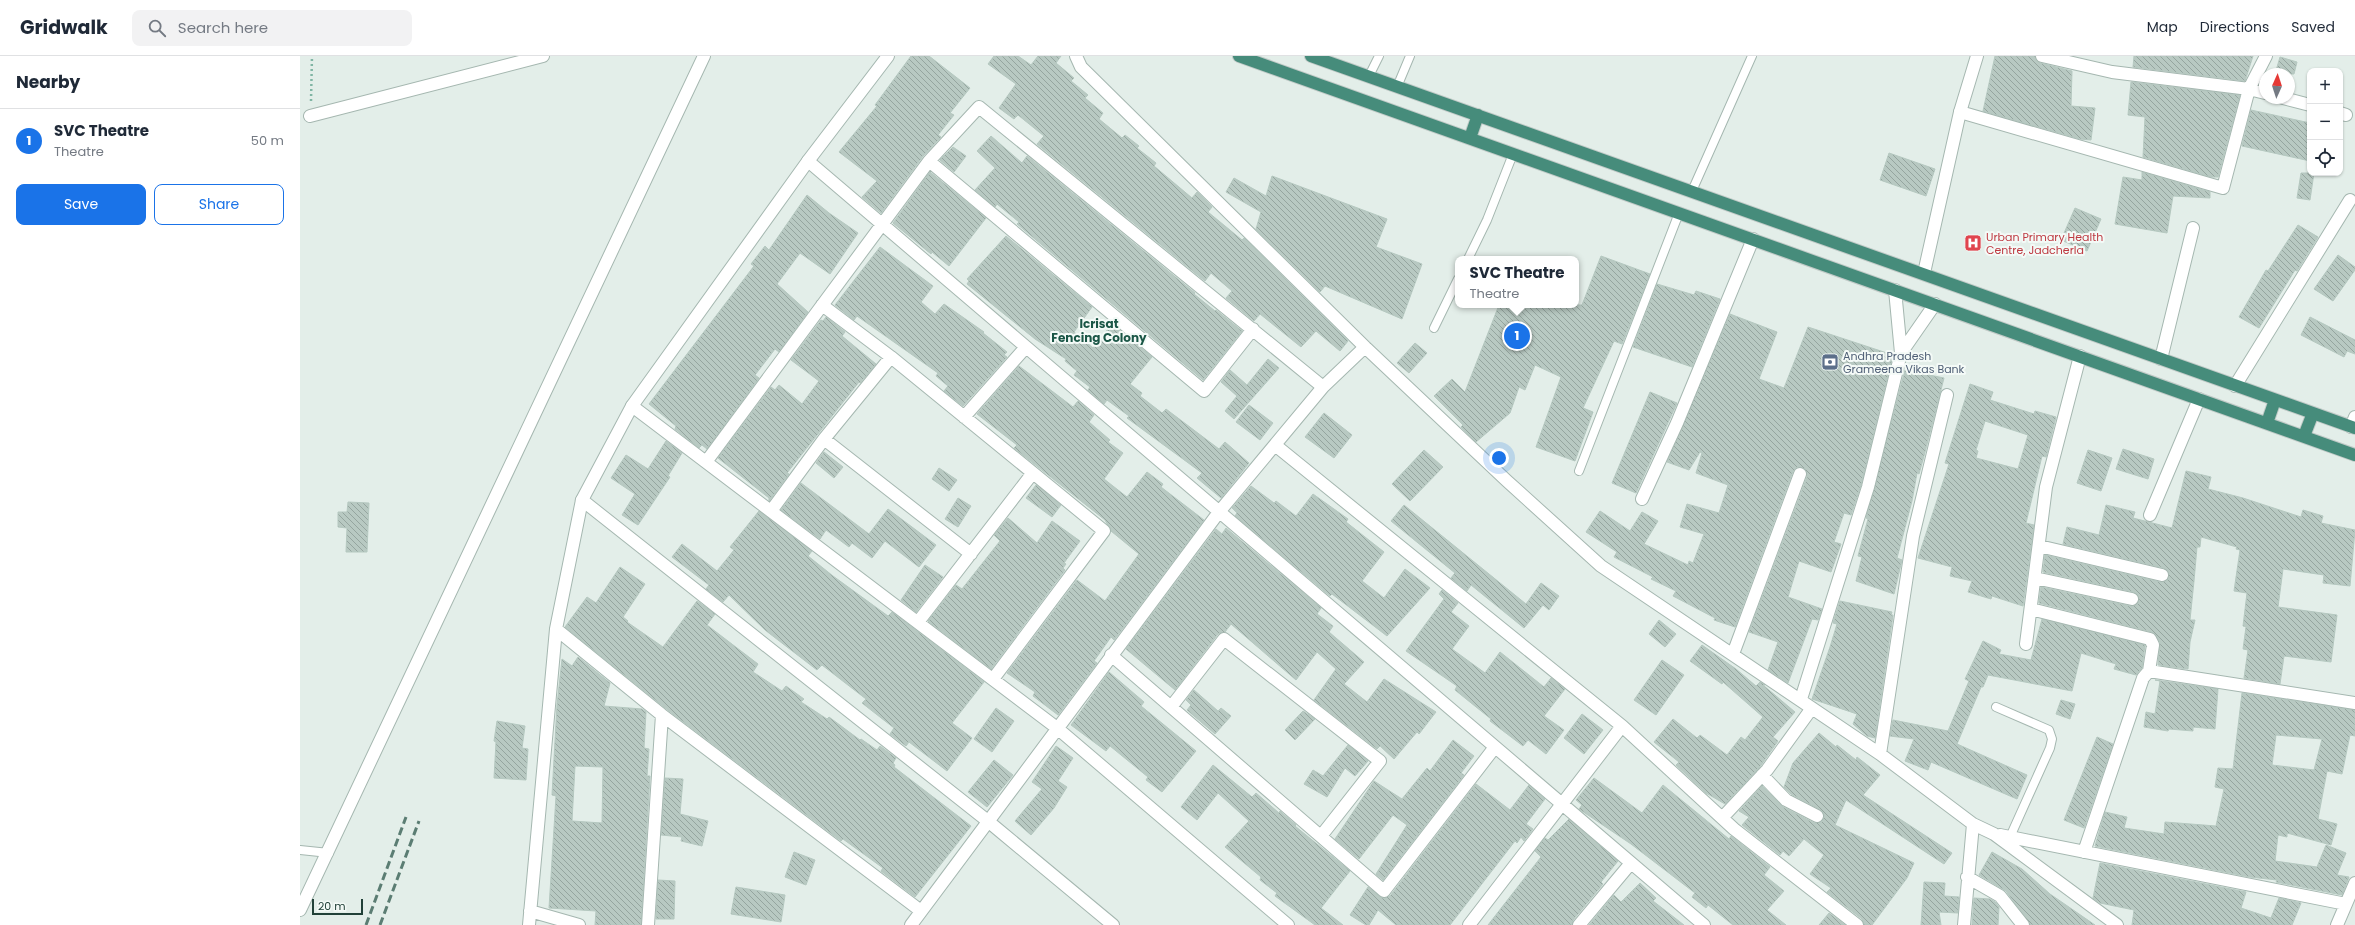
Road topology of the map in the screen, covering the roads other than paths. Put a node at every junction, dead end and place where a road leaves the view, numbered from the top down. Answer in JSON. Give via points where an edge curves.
{"nodes":[{"id":1,"x":543,"y":56,"type":"edge"},
{"id":2,"x":704,"y":56,"type":"edge"},
{"id":3,"x":888,"y":56,"type":"edge"},
{"id":4,"x":1076,"y":56,"type":"edge"},
{"id":5,"x":1239,"y":56,"type":"edge"},
{"id":6,"x":1311,"y":56,"type":"edge"},
{"id":7,"x":1379,"y":56,"type":"edge"},
{"id":8,"x":1410,"y":56,"type":"edge"},
{"id":9,"x":1752,"y":56,"type":"edge"},
{"id":10,"x":1977,"y":56,"type":"edge"},
{"id":11,"x":2042,"y":56,"type":"edge"},
{"id":12,"x":2266,"y":56,"type":"edge"},
{"id":13,"x":1369,"y":76,"type":"junction"},
{"id":14,"x":1397,"y":87,"type":"junction"},
{"id":15,"x":2249,"y":89,"type":"junction"},
{"id":16,"x":2259,"y":92,"type":"edge"},
{"id":17,"x":2295,"y":101,"type":"edge"},
{"id":18,"x":2307,"y":104,"type":"edge"},
{"id":19,"x":1960,"y":112,"type":"junction"},
{"id":20,"x":1478,"y":115,"type":"junction"},
{"id":21,"x":310,"y":116,"type":"road end"},
{"id":22,"x":1470,"y":138,"type":"junction"},
{"id":23,"x":1513,"y":154,"type":"junction"},
{"id":24,"x":808,"y":161,"type":"junction"},
{"id":25,"x":929,"y":161,"type":"junction"},
{"id":26,"x":1692,"y":191,"type":"junction"},
{"id":27,"x":2350,"y":200,"type":"dead end"},
{"id":28,"x":1679,"y":213,"type":"junction"},
{"id":29,"x":881,"y":224,"type":"junction"},
{"id":30,"x":2193,"y":228,"type":"dead end"},
{"id":31,"x":1753,"y":239,"type":"junction"},
{"id":32,"x":1469,"y":256,"type":"edge"},
{"id":33,"x":1924,"y":273,"type":"junction"},
{"id":34,"x":1455,"y":285,"type":"edge"},
{"id":35,"x":1895,"y":290,"type":"junction"},
{"id":36,"x":1935,"y":304,"type":"junction"},
{"id":37,"x":822,"y":305,"type":"junction"},
{"id":38,"x":1434,"y":328,"type":"dead end"},
{"id":39,"x":1253,"y":329,"type":"junction"},
{"id":40,"x":1026,"y":347,"type":"junction"},
{"id":41,"x":1365,"y":348,"type":"junction"},
{"id":42,"x":1901,"y":353,"type":"junction"},
{"id":43,"x":2080,"y":356,"type":"junction"},
{"id":44,"x":891,"y":357,"type":"junction"},
{"id":45,"x":2161,"y":359,"type":"junction"},
{"id":46,"x":2236,"y":386,"type":"junction"},
{"id":47,"x":1322,"y":387,"type":"junction"},
{"id":48,"x":1948,"y":395,"type":"dead end"},
{"id":49,"x":2199,"y":399,"type":"junction"},
{"id":50,"x":2275,"y":400,"type":"junction"},
{"id":51,"x":632,"y":406,"type":"junction"},
{"id":52,"x":2313,"y":413,"type":"junction"},
{"id":53,"x":964,"y":417,"type":"junction"},
{"id":54,"x":2267,"y":423,"type":"junction"},
{"id":55,"x":2354,"y":424,"type":"edge"},
{"id":56,"x":2304,"y":436,"type":"junction"},
{"id":57,"x":824,"y":440,"type":"junction"},
{"id":58,"x":1275,"y":445,"type":"junction"},
{"id":59,"x":2355,"y":455,"type":"edge"},
{"id":60,"x":706,"y":462,"type":"junction"},
{"id":61,"x":1579,"y":472,"type":"dead end"},
{"id":62,"x":1032,"y":474,"type":"junction"},
{"id":63,"x":1800,"y":474,"type":"dead end"},
{"id":64,"x":1642,"y":499,"type":"dead end"},
{"id":65,"x":582,"y":500,"type":"junction"},
{"id":66,"x":771,"y":511,"type":"junction"},
{"id":67,"x":1219,"y":512,"type":"junction"},
{"id":68,"x":2150,"y":515,"type":"dead end"},
{"id":69,"x":2039,"y":546,"type":"junction"},
{"id":70,"x":970,"y":554,"type":"junction"},
{"id":71,"x":2162,"y":575,"type":"dead end"},
{"id":72,"x":2035,"y":578,"type":"junction"},
{"id":73,"x":2132,"y":600,"type":"dead end"},
{"id":74,"x":2031,"y":609,"type":"junction"},
{"id":75,"x":918,"y":622,"type":"junction"},
{"id":76,"x":556,"y":629,"type":"junction"},
{"id":77,"x":2026,"y":644,"type":"dead end"},
{"id":78,"x":1733,"y":654,"type":"junction"},
{"id":79,"x":1111,"y":655,"type":"junction"},
{"id":80,"x":2149,"y":671,"type":"junction"},
{"id":81,"x":993,"y":679,"type":"junction"},
{"id":82,"x":1801,"y":699,"type":"junction"},
{"id":83,"x":2355,"y":703,"type":"edge"},
{"id":84,"x":1171,"y":706,"type":"junction"},
{"id":85,"x":1996,"y":707,"type":"dead end"},
{"id":86,"x":1812,"y":708,"type":"junction"},
{"id":87,"x":662,"y":716,"type":"junction"},
{"id":88,"x":1622,"y":726,"type":"junction"},
{"id":89,"x":1057,"y":728,"type":"junction"},
{"id":90,"x":1495,"y":747,"type":"junction"},
{"id":91,"x":1880,"y":754,"type":"junction"},
{"id":92,"x":1762,"y":775,"type":"junction"},
{"id":93,"x":1562,"y":803,"type":"junction"},
{"id":94,"x":1817,"y":816,"type":"dead end"},
{"id":95,"x":1722,"y":818,"type":"junction"},
{"id":96,"x":989,"y":822,"type":"junction"},
{"id":97,"x":1973,"y":824,"type":"junction"},
{"id":98,"x":1994,"y":834,"type":"junction"},
{"id":99,"x":1321,"y":836,"type":"junction"},
{"id":100,"x":2010,"y":838,"type":"junction"},
{"id":101,"x":300,"y":850,"type":"edge"},
{"id":102,"x":2084,"y":852,"type":"junction"},
{"id":103,"x":329,"y":853,"type":"junction"},
{"id":104,"x":1631,"y":863,"type":"junction"},
{"id":105,"x":1967,"y":877,"type":"junction"},
{"id":106,"x":2354,"y":887,"type":"edge"},
{"id":107,"x":2346,"y":904,"type":"junction"},
{"id":108,"x":300,"y":910,"type":"edge"},
{"id":109,"x":530,"y":911,"type":"junction"},
{"id":110,"x":921,"y":911,"type":"junction"},
{"id":111,"x":1111,"y":924,"type":"edge"},
{"id":112,"x":529,"y":925,"type":"edge"},
{"id":113,"x":579,"y":925,"type":"edge"},
{"id":114,"x":648,"y":925,"type":"edge"},
{"id":115,"x":911,"y":925,"type":"edge"},
{"id":116,"x":1288,"y":925,"type":"edge"},
{"id":117,"x":1469,"y":925,"type":"edge"},
{"id":118,"x":1579,"y":925,"type":"edge"},
{"id":119,"x":1704,"y":925,"type":"edge"},
{"id":120,"x":1857,"y":925,"type":"edge"},
{"id":121,"x":1964,"y":925,"type":"edge"},
{"id":122,"x":2023,"y":925,"type":"edge"},
{"id":123,"x":2117,"y":925,"type":"edge"},
{"id":124,"x":2337,"y":925,"type":"edge"}],
"edges":[{"from":1,"to":21,"type":"street"},
{"from":2,"to":103,"type":"street"},
{"from":3,"to":24,"type":"street"},
{"from":4,"to":41,"type":"street","via":[[1081,67]]},
{"from":5,"to":22,"type":"highway"},
{"from":6,"to":13,"type":"highway"},
{"from":7,"to":13,"type":"lane"},
{"from":8,"to":14,"type":"lane"},
{"from":9,"to":26,"type":"lane"},
{"from":10,"to":19,"type":"street"},
{"from":11,"to":15,"type":"street","via":[[2112,72]]},
{"from":12,"to":15,"type":"street"},
{"from":13,"to":14,"type":"highway"},
{"from":14,"to":20,"type":"highway"},
{"from":15,"to":16,"type":"street"},
{"from":15,"to":19,"type":"street","via":[[2223,188]]},
{"from":17,"to":18,"type":"street"},
{"from":19,"to":33,"type":"street"},
{"from":20,"to":22,"type":"highway"},
{"from":20,"to":26,"type":"highway"},
{"from":22,"to":23,"type":"highway"},
{"from":23,"to":28,"type":"highway"},
{"from":23,"to":32,"type":"lane"},
{"from":24,"to":29,"type":"street"},
{"from":24,"to":51,"type":"street"},
{"from":25,"to":29,"type":"street"},
{"from":25,"to":39,"type":"street","via":[[979,107]]},
{"from":25,"to":39,"type":"street","via":[[1204,391]]},
{"from":26,"to":33,"type":"highway"},
{"from":27,"to":46,"type":"street"},
{"from":28,"to":31,"type":"highway"},
{"from":28,"to":61,"type":"lane"},
{"from":29,"to":37,"type":"street"},
{"from":29,"to":40,"type":"street"},
{"from":30,"to":45,"type":"street"},
{"from":31,"to":35,"type":"highway"},
{"from":31,"to":64,"type":"street","via":[[1677,423]]},
{"from":33,"to":45,"type":"highway"},
{"from":34,"to":38,"type":"lane"},
{"from":35,"to":36,"type":"highway"},
{"from":35,"to":42,"type":"street"},
{"from":36,"to":42,"type":"street"},
{"from":36,"to":43,"type":"highway"},
{"from":37,"to":44,"type":"street"},
{"from":37,"to":60,"type":"street"},
{"from":39,"to":47,"type":"street"},
{"from":40,"to":53,"type":"street"},
{"from":40,"to":67,"type":"street"},
{"from":41,"to":47,"type":"street"},
{"from":41,"to":78,"type":"street","via":[[1601,566]]},
{"from":42,"to":82,"type":"street","via":[[1868,487]]},
{"from":43,"to":49,"type":"highway"},
{"from":43,"to":69,"type":"street","via":[[2046,487]]},
{"from":44,"to":53,"type":"street"},
{"from":44,"to":57,"type":"street"},
{"from":45,"to":46,"type":"highway"},
{"from":46,"to":50,"type":"highway"},
{"from":47,"to":58,"type":"street"},
{"from":48,"to":91,"type":"street","via":[[1913,536]]},
{"from":49,"to":54,"type":"highway"},
{"from":49,"to":68,"type":"street"},
{"from":50,"to":52,"type":"highway"},
{"from":50,"to":54,"type":"highway"},
{"from":51,"to":60,"type":"street"},
{"from":51,"to":65,"type":"street"},
{"from":52,"to":55,"type":"highway"},
{"from":52,"to":56,"type":"highway"},
{"from":53,"to":62,"type":"street"},
{"from":54,"to":56,"type":"highway"},
{"from":56,"to":59,"type":"highway"},
{"from":57,"to":66,"type":"street"},
{"from":57,"to":70,"type":"street"},
{"from":58,"to":67,"type":"street"},
{"from":58,"to":88,"type":"street"},
{"from":60,"to":66,"type":"street"},
{"from":62,"to":70,"type":"street"},
{"from":62,"to":81,"type":"street","via":[[1104,531]]},
{"from":63,"to":78,"type":"street"},
{"from":65,"to":76,"type":"street"},
{"from":65,"to":96,"type":"street"},
{"from":66,"to":75,"type":"street"},
{"from":67,"to":79,"type":"street"},
{"from":67,"to":90,"type":"street"},
{"from":69,"to":71,"type":"street"},
{"from":69,"to":72,"type":"street"},
{"from":70,"to":75,"type":"street"},
{"from":72,"to":73,"type":"street"},
{"from":72,"to":74,"type":"street"},
{"from":74,"to":77,"type":"street"},
{"from":74,"to":80,"type":"street","via":[[2146,638],[2154,645]]},
{"from":75,"to":81,"type":"street"},
{"from":76,"to":87,"type":"street"},
{"from":76,"to":109,"type":"street"},
{"from":78,"to":82,"type":"street"},
{"from":79,"to":84,"type":"street"},
{"from":79,"to":89,"type":"street"},
{"from":80,"to":83,"type":"street"},
{"from":80,"to":102,"type":"street","via":[[2143,678]]},
{"from":81,"to":89,"type":"street"},
{"from":82,"to":86,"type":"street"},
{"from":84,"to":99,"type":"street"},
{"from":84,"to":99,"type":"street","via":[[1224,639],[1380,761]]},
{"from":85,"to":100,"type":"lane","via":[[2049,730],[2052,739]]},
{"from":86,"to":91,"type":"street"},
{"from":86,"to":92,"type":"street"},
{"from":87,"to":110,"type":"street"},
{"from":87,"to":114,"type":"street"},
{"from":88,"to":93,"type":"street"},
{"from":88,"to":95,"type":"street"},
{"from":89,"to":96,"type":"street"},
{"from":89,"to":116,"type":"street"},
{"from":90,"to":93,"type":"street"},
{"from":90,"to":99,"type":"street","via":[[1384,891]]},
{"from":91,"to":97,"type":"street"},
{"from":92,"to":94,"type":"street","via":[[1786,800]]},
{"from":92,"to":95,"type":"street"},
{"from":93,"to":104,"type":"street"},
{"from":93,"to":117,"type":"street"},
{"from":95,"to":120,"type":"street"},
{"from":96,"to":110,"type":"street"},
{"from":96,"to":111,"type":"street"},
{"from":97,"to":98,"type":"street"},
{"from":97,"to":105,"type":"street"},
{"from":98,"to":100,"type":"street"},
{"from":98,"to":123,"type":"street"},
{"from":100,"to":102,"type":"street"},
{"from":101,"to":103,"type":"lane"},
{"from":102,"to":107,"type":"street"},
{"from":103,"to":108,"type":"street"},
{"from":104,"to":118,"type":"street"},
{"from":104,"to":119,"type":"street"},
{"from":105,"to":121,"type":"street"},
{"from":105,"to":122,"type":"street","via":[[2000,896]]},
{"from":106,"to":107,"type":"street"},
{"from":107,"to":124,"type":"street"},
{"from":109,"to":112,"type":"street"},
{"from":109,"to":113,"type":"street"},
{"from":110,"to":115,"type":"street"}]}
